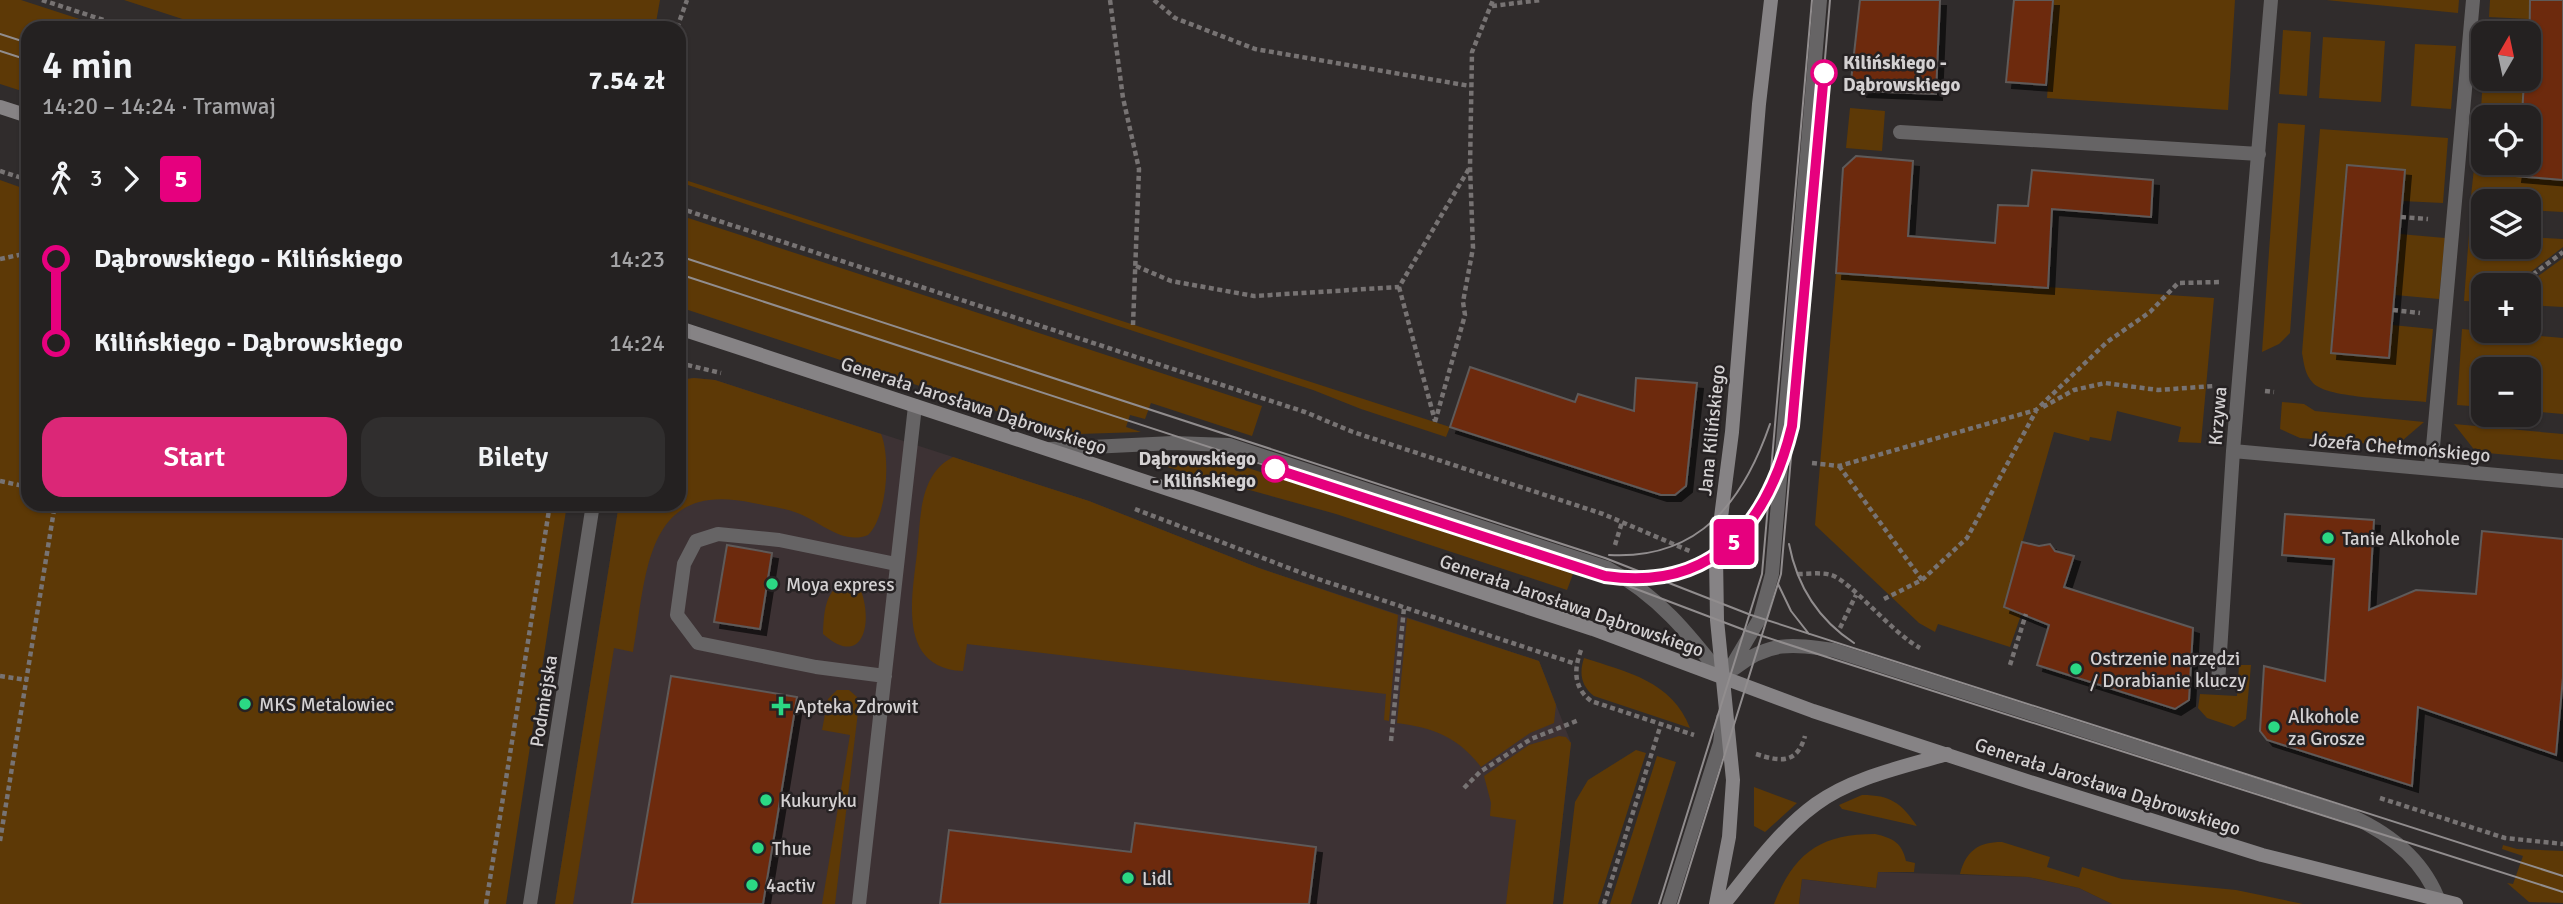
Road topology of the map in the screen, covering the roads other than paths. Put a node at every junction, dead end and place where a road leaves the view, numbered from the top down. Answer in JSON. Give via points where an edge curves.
{"nodes":[{"id":1,"x":1771,"y":0,"type":"edge"},
{"id":2,"x":1821,"y":0,"type":"edge"},
{"id":3,"x":2271,"y":0,"type":"edge"},
{"id":4,"x":2473,"y":0,"type":"edge"},
{"id":5,"x":0,"y":107,"type":"edge"},
{"id":6,"x":21,"y":114,"type":"edge"},
{"id":7,"x":1900,"y":132,"type":"dead end"},
{"id":8,"x":2259,"y":154,"type":"junction"},
{"id":9,"x":686,"y":330,"type":"edge"},
{"id":10,"x":915,"y":406,"type":"junction"},
{"id":11,"x":1048,"y":449,"type":"junction"},
{"id":12,"x":2233,"y":451,"type":"junction"},
{"id":13,"x":2431,"y":469,"type":"junction"},
{"id":14,"x":2563,"y":481,"type":"edge"},
{"id":15,"x":592,"y":511,"type":"edge"},
{"id":16,"x":895,"y":564,"type":"junction"},
{"id":17,"x":885,"y":676,"type":"junction"},
{"id":18,"x":1724,"y":679,"type":"junction"},
{"id":19,"x":2218,"y":682,"type":"dead end"},
{"id":20,"x":1947,"y":754,"type":"junction"},
{"id":21,"x":2439,"y":902,"type":"edge"},
{"id":22,"x":530,"y":904,"type":"edge"},
{"id":23,"x":859,"y":904,"type":"edge"},
{"id":24,"x":1669,"y":904,"type":"edge"},
{"id":25,"x":1716,"y":904,"type":"edge"},
{"id":26,"x":1724,"y":904,"type":"edge"},
{"id":27,"x":2456,"y":904,"type":"edge"}],
"edges":[{"from":1,"to":18,"type":"street","name":"Jana Kilińskiego","via":[[1732,432],[1716,556]]},
{"from":2,"to":18,"type":"street","via":[[1772,574],[1760,618]]},
{"from":3,"to":8,"type":"street","name":"Krzywa"},
{"from":4,"to":13,"type":"street"},
{"from":5,"to":6,"type":"street"},
{"from":7,"to":8,"type":"street"},
{"from":8,"to":12,"type":"street","name":"Krzywa"},
{"from":9,"to":10,"type":"street","name":"Generała Jarosława Dąbrowskiego"},
{"from":10,"to":11,"type":"street","name":"Generała Jarosława Dąbrowskiego"},
{"from":10,"to":16,"type":"street"},
{"from":11,"to":18,"type":"street","name":"Generała Jarosława Dąbrowskiego","via":[[1593,629]]},
{"from":11,"to":18,"type":"street","via":[[1173,443],[1238,447],[1607,568],[1666,608]]},
{"from":12,"to":13,"type":"street","name":"Józefa Chełmońskiego"},
{"from":12,"to":19,"type":"street","name":"Krzywa"},
{"from":13,"to":14,"type":"street","name":"Józefa Chełmońskiego"},
{"from":15,"to":22,"type":"street","name":"Podmiejska"},
{"from":16,"to":17,"type":"street"},
{"from":16,"to":17,"type":"street","via":[[779,540],[718,534],[696,541],[684,565],[677,615],[698,643],[707,646]]},
{"from":17,"to":23,"type":"street"},
{"from":18,"to":20,"type":"street","name":"Generała Jarosława Dąbrowskiego"},
{"from":18,"to":21,"type":"street","via":[[1747,658],[1767,648],[1839,652],[2351,816],[2405,849],[2426,875]]},
{"from":18,"to":24,"type":"street","via":[[1721,738]]},
{"from":18,"to":25,"type":"street","name":"Jana Kilińskiego","via":[[1733,780],[1729,837]]},
{"from":20,"to":21,"type":"street","name":"Generała Jarosława Dąbrowskiego","via":[[2249,851]]},
{"from":20,"to":26,"type":"street","via":[[1855,784],[1817,803],[1778,838]]},
{"from":21,"to":27,"type":"street","name":"Generała Jarosława Dąbrowskiego"}]}
